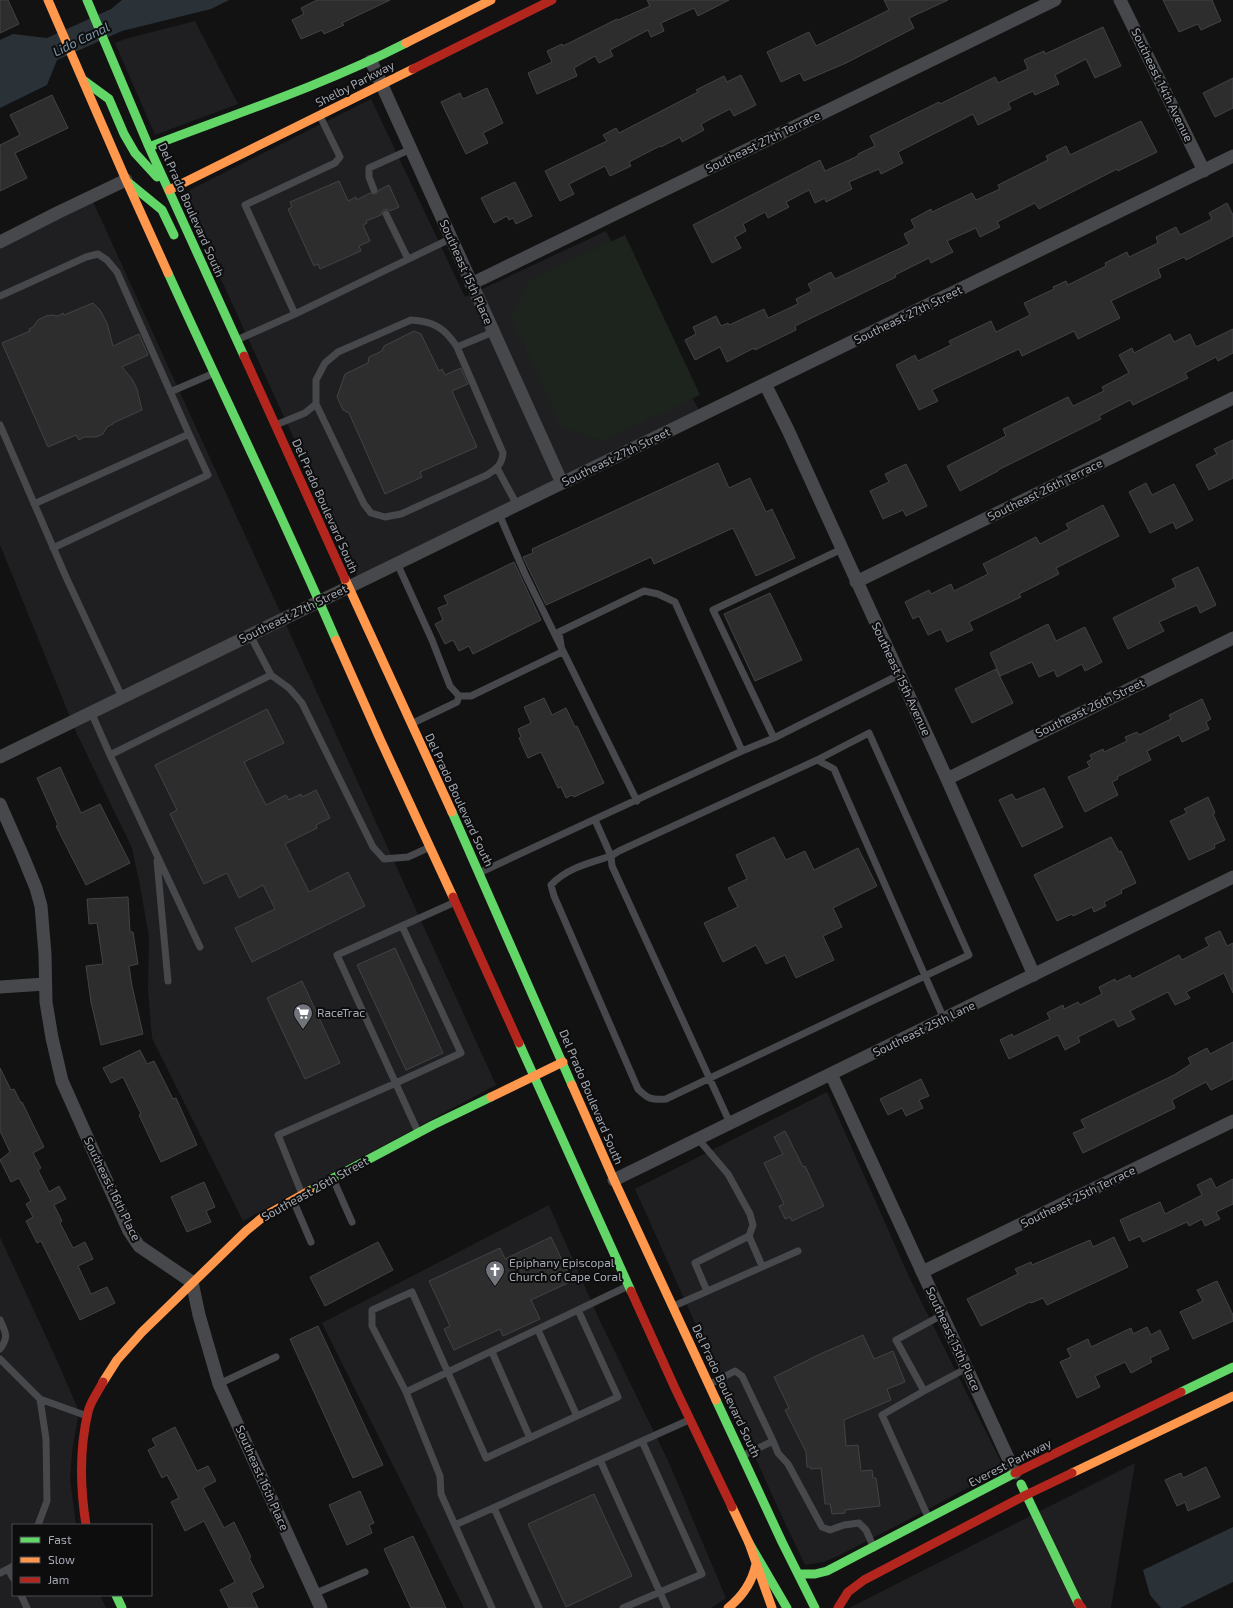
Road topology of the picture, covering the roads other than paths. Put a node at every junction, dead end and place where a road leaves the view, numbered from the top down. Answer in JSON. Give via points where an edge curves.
{"nodes":[{"id":1,"x":48,"y":0,"type":"edge"},
{"id":2,"x":87,"y":0,"type":"edge"},
{"id":3,"x":491,"y":0,"type":"edge"},
{"id":4,"x":552,"y":0,"type":"edge"},
{"id":5,"x":1055,"y":0,"type":"edge"},
{"id":6,"x":1120,"y":0,"type":"edge"},
{"id":7,"x":371,"y":60,"type":"junction"},
{"id":8,"x":83,"y":80,"type":"junction"},
{"id":9,"x":382,"y":84,"type":"junction"},
{"id":10,"x":320,"y":115,"type":"junction"},
{"id":11,"x":149,"y":147,"type":"junction"},
{"id":12,"x":412,"y":149,"type":"junction"},
{"id":13,"x":1233,"y":156,"type":"edge"},
{"id":14,"x":1204,"y":171,"type":"junction"},
{"id":15,"x":126,"y":180,"type":"junction"},
{"id":16,"x":169,"y":190,"type":"junction"},
{"id":17,"x":374,"y":190,"type":"dead end"},
{"id":18,"x":386,"y":214,"type":"dead end"},
{"id":19,"x":452,"y":238,"type":"junction"},
{"id":20,"x":0,"y":242,"type":"edge"},
{"id":21,"x":178,"y":242,"type":"dead end"},
{"id":22,"x":408,"y":259,"type":"junction"},
{"id":23,"x":198,"y":280,"type":"dead end"},
{"id":24,"x":471,"y":284,"type":"junction"},
{"id":25,"x":0,"y":296,"type":"edge"},
{"id":26,"x":219,"y":301,"type":"junction"},
{"id":27,"x":295,"y":314,"type":"junction"},
{"id":28,"x":493,"y":332,"type":"junction"},
{"id":29,"x":237,"y":340,"type":"junction"},
{"id":30,"x":457,"y":347,"type":"junction"},
{"id":31,"x":214,"y":373,"type":"junction"},
{"id":32,"x":765,"y":384,"type":"junction"},
{"id":33,"x":170,"y":392,"type":"junction"},
{"id":34,"x":1233,"y":398,"type":"edge"},
{"id":35,"x":316,"y":404,"type":"junction"},
{"id":36,"x":0,"y":425,"type":"edge"},
{"id":37,"x":276,"y":425,"type":"junction"},
{"id":38,"x":189,"y":434,"type":"junction"},
{"id":39,"x":497,"y":468,"type":"junction"},
{"id":40,"x":562,"y":483,"type":"junction"},
{"id":41,"x":34,"y":504,"type":"junction"},
{"id":42,"x":518,"y":505,"type":"junction"},
{"id":43,"x":499,"y":514,"type":"junction"},
{"id":44,"x":53,"y":548,"type":"junction"},
{"id":45,"x":842,"y":549,"type":"junction"},
{"id":46,"x":397,"y":563,"type":"junction"},
{"id":47,"x":856,"y":582,"type":"junction"},
{"id":48,"x":348,"y":587,"type":"junction"},
{"id":49,"x":320,"y":601,"type":"junction"},
{"id":50,"x":250,"y":635,"type":"junction"},
{"id":51,"x":1233,"y":638,"type":"edge"},
{"id":52,"x":562,"y":652,"type":"junction"},
{"id":53,"x":271,"y":675,"type":"junction"},
{"id":54,"x":899,"y":675,"type":"junction"},
{"id":55,"x":459,"y":696,"type":"junction"},
{"id":56,"x":122,"y":697,"type":"junction"},
{"id":57,"x":91,"y":712,"type":"junction"},
{"id":58,"x":411,"y":724,"type":"junction"},
{"id":59,"x":774,"y":738,"type":"junction"},
{"id":60,"x":742,"y":751,"type":"junction"},
{"id":61,"x":110,"y":755,"type":"junction"},
{"id":62,"x":0,"y":757,"type":"edge"},
{"id":63,"x":817,"y":760,"type":"junction"},
{"id":64,"x":947,"y":778,"type":"junction"},
{"id":65,"x":637,"y":801,"type":"junction"},
{"id":66,"x":0,"y":804,"type":"edge"},
{"id":67,"x":595,"y":820,"type":"junction"},
{"id":68,"x":430,"y":847,"type":"junction"},
{"id":69,"x":157,"y":854,"type":"junction"},
{"id":70,"x":611,"y":856,"type":"junction"},
{"id":71,"x":480,"y":873,"type":"junction"},
{"id":72,"x":1233,"y":877,"type":"edge"},
{"id":73,"x":455,"y":902,"type":"junction"},
{"id":74,"x":402,"y":926,"type":"junction"},
{"id":75,"x":200,"y":947,"type":"dead end"},
{"id":76,"x":1034,"y":975,"type":"junction"},
{"id":77,"x":925,"y":976,"type":"junction"},
{"id":78,"x":168,"y":981,"type":"dead end"},
{"id":79,"x":46,"y":984,"type":"junction"},
{"id":80,"x":0,"y":987,"type":"edge"},
{"id":81,"x":944,"y":1019,"type":"junction"},
{"id":82,"x":563,"y":1062,"type":"junction"},
{"id":83,"x":831,"y":1074,"type":"junction"},
{"id":84,"x":533,"y":1077,"type":"junction"},
{"id":85,"x":709,"y":1078,"type":"junction"},
{"id":86,"x":396,"y":1083,"type":"junction"},
{"id":87,"x":1233,"y":1121,"type":"edge"},
{"id":88,"x":730,"y":1123,"type":"junction"},
{"id":89,"x":419,"y":1133,"type":"junction"},
{"id":90,"x":698,"y":1140,"type":"junction"},
{"id":91,"x":333,"y":1178,"type":"junction"},
{"id":92,"x":614,"y":1180,"type":"junction"},
{"id":93,"x":302,"y":1194,"type":"junction"},
{"id":94,"x":293,"y":1200,"type":"junction"},
{"id":95,"x":352,"y":1222,"type":"dead end"},
{"id":96,"x":749,"y":1236,"type":"junction"},
{"id":97,"x":311,"y":1242,"type":"dead end"},
{"id":98,"x":798,"y":1251,"type":"dead end"},
{"id":99,"x":762,"y":1266,"type":"junction"},
{"id":100,"x":922,"y":1272,"type":"junction"},
{"id":101,"x":192,"y":1282,"type":"junction"},
{"id":102,"x":628,"y":1286,"type":"junction"},
{"id":103,"x":707,"y":1291,"type":"junction"},
{"id":104,"x":673,"y":1306,"type":"junction"},
{"id":105,"x":578,"y":1310,"type":"junction"},
{"id":106,"x":942,"y":1315,"type":"junction"},
{"id":107,"x":0,"y":1320,"type":"edge"},
{"id":108,"x":538,"y":1330,"type":"junction"},
{"id":109,"x":0,"y":1349,"type":"edge"},
{"id":110,"x":492,"y":1352,"type":"junction"},
{"id":111,"x":276,"y":1357,"type":"dead end"},
{"id":112,"x":0,"y":1359,"type":"edge"},
{"id":113,"x":1233,"y":1367,"type":"edge"},
{"id":114,"x":967,"y":1368,"type":"junction"},
{"id":115,"x":448,"y":1372,"type":"junction"},
{"id":116,"x":219,"y":1384,"type":"junction"},
{"id":117,"x":709,"y":1384,"type":"junction"},
{"id":118,"x":924,"y":1391,"type":"junction"},
{"id":119,"x":406,"y":1392,"type":"junction"},
{"id":120,"x":1233,"y":1396,"type":"edge"},
{"id":121,"x":40,"y":1399,"type":"junction"},
{"id":122,"x":87,"y":1416,"type":"junction"},
{"id":123,"x":577,"y":1416,"type":"junction"},
{"id":124,"x":690,"y":1419,"type":"junction"},
{"id":125,"x":530,"y":1438,"type":"junction"},
{"id":126,"x":642,"y":1441,"type":"junction"},
{"id":127,"x":773,"y":1441,"type":"junction"},
{"id":128,"x":742,"y":1456,"type":"junction"},
{"id":129,"x":600,"y":1460,"type":"junction"},
{"id":130,"x":1015,"y":1472,"type":"junction"},
{"id":131,"x":1026,"y":1496,"type":"junction"},
{"id":132,"x":494,"y":1508,"type":"junction"},
{"id":133,"x":929,"y":1519,"type":"junction"},
{"id":134,"x":38,"y":1524,"type":"edge"},
{"id":135,"x":86,"y":1524,"type":"edge"},
{"id":136,"x":455,"y":1525,"type":"junction"},
{"id":137,"x":748,"y":1544,"type":"junction"},
{"id":138,"x":874,"y":1548,"type":"junction"},
{"id":139,"x":756,"y":1564,"type":"junction"},
{"id":140,"x":11,"y":1568,"type":"edge"},
{"id":141,"x":365,"y":1572,"type":"dead end"},
{"id":142,"x":0,"y":1573,"type":"edge"},
{"id":143,"x":798,"y":1574,"type":"junction"},
{"id":144,"x":660,"y":1592,"type":"junction"},
{"id":145,"x":314,"y":1594,"type":"junction"},
{"id":146,"x":21,"y":1596,"type":"edge"},
{"id":147,"x":116,"y":1596,"type":"edge"},
{"id":148,"x":1080,"y":1606,"type":"edge"},
{"id":149,"x":27,"y":1608,"type":"edge"},
{"id":150,"x":122,"y":1608,"type":"edge"},
{"id":151,"x":321,"y":1608,"type":"edge"},
{"id":152,"x":492,"y":1608,"type":"edge"},
{"id":153,"x":539,"y":1608,"type":"edge"},
{"id":154,"x":623,"y":1608,"type":"edge"},
{"id":155,"x":667,"y":1608,"type":"edge"},
{"id":156,"x":728,"y":1608,"type":"edge"},
{"id":157,"x":772,"y":1608,"type":"edge"},
{"id":158,"x":787,"y":1608,"type":"edge"},
{"id":159,"x":815,"y":1608,"type":"edge"},
{"id":160,"x":838,"y":1608,"type":"edge"}],
"edges":[{"from":1,"to":8,"type":"main road"},
{"from":2,"to":11,"type":"main road","name":"Del Prado Boulevard South"},
{"from":3,"to":7,"type":"main road","name":"Shelby Parkway"},
{"from":4,"to":9,"type":"main road","name":"Shelby Parkway"},
{"from":5,"to":24,"type":"street","name":"Southeast 27th Terrace"},
{"from":6,"to":14,"type":"street","name":"Southeast 14th Avenue"},
{"from":7,"to":9,"type":"street","name":"Southeast 15th Place"},
{"from":7,"to":11,"type":"main road","name":"Shelby Parkway"},
{"from":8,"to":15,"type":"main road"},
{"from":8,"to":16,"type":"main road","via":[[109,100],[135,153]]},
{"from":9,"to":10,"type":"main road","name":"Shelby Parkway"},
{"from":9,"to":12,"type":"street","name":"Southeast 15th Place"},
{"from":10,"to":16,"type":"main road","name":"Shelby Parkway"},
{"from":10,"to":27,"type":"lane","via":[[340,157],[335,162],[245,205]]},
{"from":11,"to":16,"type":"main road","name":"Del Prado Boulevard South"},
{"from":12,"to":17,"type":"lane","via":[[369,168],[368,177]]},
{"from":12,"to":19,"type":"street","name":"Southeast 15th Place"},
{"from":13,"to":14,"type":"street","name":"Southeast 27th Street"},
{"from":14,"to":32,"type":"street","name":"Southeast 27th Street"},
{"from":15,"to":20,"type":"street"},
{"from":15,"to":21,"type":"main road","via":[[162,210]]},
{"from":15,"to":31,"type":"main road"},
{"from":16,"to":26,"type":"main road","name":"Del Prado Boulevard South"},
{"from":18,"to":22,"type":"lane"},
{"from":19,"to":22,"type":"lane"},
{"from":19,"to":24,"type":"street","name":"Southeast 15th Place"},
{"from":22,"to":27,"type":"lane"},
{"from":23,"to":26,"type":"main road"},
{"from":24,"to":28,"type":"street","name":"Southeast 15th Place"},
{"from":25,"to":33,"type":"lane","via":[[98,254],[117,272]]},
{"from":26,"to":29,"type":"main road","name":"Del Prado Boulevard South"},
{"from":27,"to":29,"type":"lane"},
{"from":28,"to":30,"type":"lane"},
{"from":28,"to":40,"type":"street","name":"Southeast 15th Place"},
{"from":29,"to":37,"type":"main road","name":"Del Prado Boulevard South"},
{"from":30,"to":35,"type":"lane","via":[[448,334],[432,323],[411,320],[399,324],[338,352],[324,363],[316,380]]},
{"from":30,"to":39,"type":"lane","via":[[504,454]]},
{"from":31,"to":33,"type":"lane"},
{"from":31,"to":49,"type":"main road"},
{"from":32,"to":40,"type":"street","name":"Southeast 27th Street"},
{"from":32,"to":45,"type":"street","name":"Southeast 15th Avenue"},
{"from":33,"to":38,"type":"lane"},
{"from":34,"to":47,"type":"street","name":"Southeast 26th Terrace"},
{"from":35,"to":37,"type":"lane","via":[[306,413]]},
{"from":35,"to":39,"type":"lane","via":[[364,504],[371,513],[385,517],[401,514]]},
{"from":36,"to":41,"type":"lane"},
{"from":37,"to":48,"type":"main road","name":"Del Prado Boulevard South"},
{"from":38,"to":41,"type":"lane"},
{"from":38,"to":44,"type":"lane","via":[[208,475]]},
{"from":39,"to":42,"type":"lane"},
{"from":40,"to":42,"type":"street","name":"Southeast 27th Street"},
{"from":41,"to":44,"type":"lane"},
{"from":42,"to":43,"type":"street","name":"Southeast 27th Street"},
{"from":43,"to":46,"type":"street","name":"Southeast 27th Street"},
{"from":43,"to":52,"type":"lane"},
{"from":44,"to":56,"type":"lane"},
{"from":45,"to":47,"type":"street","name":"Southeast 15th Avenue"},
{"from":45,"to":59,"type":"lane","via":[[713,610]]},
{"from":46,"to":48,"type":"street","name":"Southeast 27th Street"},
{"from":46,"to":55,"type":"lane","via":[[450,686]]},
{"from":47,"to":54,"type":"street","name":"Southeast 15th Avenue"},
{"from":48,"to":49,"type":"street","name":"Southeast 27th Street"},
{"from":48,"to":58,"type":"main road","name":"Del Prado Boulevard South"},
{"from":49,"to":50,"type":"street","name":"Southeast 27th Street"},
{"from":49,"to":68,"type":"main road"},
{"from":50,"to":53,"type":"lane"},
{"from":50,"to":56,"type":"street","name":"Southeast 27th Street"},
{"from":51,"to":64,"type":"street","name":"Southeast 26th Street"},
{"from":52,"to":55,"type":"lane","via":[[471,696]]},
{"from":52,"to":60,"type":"lane","via":[[559,632],[644,591],[675,602]]},
{"from":52,"to":65,"type":"lane"},
{"from":53,"to":61,"type":"lane"},
{"from":53,"to":68,"type":"lane","via":[[289,688],[302,703],[373,847],[384,859],[408,857]]},
{"from":54,"to":59,"type":"lane"},
{"from":54,"to":64,"type":"street","name":"Southeast 15th Avenue"},
{"from":55,"to":58,"type":"lane","via":[[457,702]]},
{"from":56,"to":57,"type":"street","name":"Southeast 27th Street"},
{"from":57,"to":61,"type":"lane"},
{"from":57,"to":62,"type":"street","name":"Southeast 27th Street"},
{"from":58,"to":71,"type":"main road","name":"Del Prado Boulevard South"},
{"from":59,"to":60,"type":"lane"},
{"from":60,"to":65,"type":"lane"},
{"from":61,"to":69,"type":"lane"},
{"from":63,"to":70,"type":"lane","via":[[619,850]]},
{"from":63,"to":77,"type":"lane","via":[[834,769]]},
{"from":63,"to":77,"type":"lane","via":[[869,733],[969,955]]},
{"from":64,"to":76,"type":"street","name":"Southeast 15th Avenue"},
{"from":65,"to":67,"type":"lane"},
{"from":66,"to":79,"type":"street","name":"Southeast 16th Place","via":[[36,888],[41,906]]},
{"from":67,"to":70,"type":"lane"},
{"from":67,"to":71,"type":"lane"},
{"from":68,"to":73,"type":"main road"},
{"from":69,"to":75,"type":"lane"},
{"from":69,"to":78,"type":"lane"},
{"from":70,"to":85,"type":"lane","via":[[612,866]]},
{"from":70,"to":85,"type":"lane","via":[[565,873],[550,884],[638,1088],[652,1100],[666,1099]]},
{"from":71,"to":82,"type":"main road","name":"Del Prado Boulevard South"},
{"from":72,"to":76,"type":"street","name":"Southeast 25th Lane"},
{"from":73,"to":74,"type":"lane"},
{"from":73,"to":84,"type":"main road"},
{"from":74,"to":86,"type":"lane","via":[[337,956]]},
{"from":74,"to":86,"type":"lane","via":[[461,1053]]},
{"from":76,"to":81,"type":"street","name":"Southeast 25th Lane"},
{"from":77,"to":81,"type":"lane"},
{"from":77,"to":85,"type":"lane"},
{"from":79,"to":80,"type":"street"},
{"from":79,"to":101,"type":"street","name":"Southeast 16th Place","via":[[46,1002],[62,1081],[129,1231],[139,1246]]},
{"from":81,"to":83,"type":"street","name":"Southeast 25th Lane"},
{"from":82,"to":84,"type":"main road","name":"Southeast 26th Street"},
{"from":82,"to":92,"type":"main road","name":"Del Prado Boulevard South"},
{"from":83,"to":88,"type":"street","name":"Southeast 25th Lane"},
{"from":83,"to":100,"type":"street","name":"Southeast 15th Place"},
{"from":84,"to":89,"type":"main road","name":"Southeast 26th Street"},
{"from":84,"to":102,"type":"main road"},
{"from":85,"to":88,"type":"lane"},
{"from":86,"to":89,"type":"lane"},
{"from":86,"to":93,"type":"lane","via":[[278,1135]]},
{"from":87,"to":100,"type":"street","name":"Southeast 25th Terrace"},
{"from":88,"to":90,"type":"street","name":"Southeast 25th Lane"},
{"from":89,"to":91,"type":"main road","name":"Southeast 26th Street"},
{"from":90,"to":92,"type":"street","name":"Southeast 25th Lane"},
{"from":90,"to":96,"type":"lane","via":[[728,1174],[750,1214],[753,1225]]},
{"from":91,"to":93,"type":"main road","name":"Southeast 26th Street"},
{"from":91,"to":95,"type":"lane"},
{"from":92,"to":104,"type":"main road","name":"Del Prado Boulevard South"},
{"from":93,"to":94,"type":"main road","name":"Southeast 26th Street"},
{"from":94,"to":97,"type":"lane"},
{"from":94,"to":101,"type":"main road","name":"Southeast 26th Street","via":[[263,1217]]},
{"from":96,"to":99,"type":"lane"},
{"from":96,"to":103,"type":"lane","via":[[695,1263]]},
{"from":98,"to":99,"type":"lane"},
{"from":99,"to":103,"type":"lane"},
{"from":100,"to":106,"type":"street","name":"Southeast 15th Place"},
{"from":101,"to":116,"type":"street","name":"Southeast 16th Place"},
{"from":101,"to":122,"type":"main road","name":"Southeast 26th Street","via":[[117,1360],[96,1393]]},
{"from":102,"to":105,"type":"lane"},
{"from":102,"to":124,"type":"main road"},
{"from":103,"to":104,"type":"lane"},
{"from":104,"to":117,"type":"main road","name":"Del Prado Boulevard South"},
{"from":105,"to":108,"type":"lane"},
{"from":105,"to":123,"type":"lane","via":[[618,1397]]},
{"from":106,"to":114,"type":"street","name":"Southeast 15th Place"},
{"from":106,"to":118,"type":"lane","via":[[896,1340]]},
{"from":107,"to":109,"type":"lane","via":[[6,1333]]},
{"from":108,"to":110,"type":"lane"},
{"from":108,"to":123,"type":"lane"},
{"from":110,"to":115,"type":"lane"},
{"from":110,"to":125,"type":"lane"},
{"from":111,"to":116,"type":"lane"},
{"from":112,"to":121,"type":"lane"},
{"from":113,"to":130,"type":"main road","name":"Everest Parkway"},
{"from":114,"to":118,"type":"lane"},
{"from":114,"to":130,"type":"street","name":"Southeast 15th Place"},
{"from":115,"to":119,"type":"lane"},
{"from":115,"to":119,"type":"lane","via":[[412,1292],[372,1310],[372,1326]]},
{"from":115,"to":125,"type":"lane","via":[[486,1458]]},
{"from":116,"to":145,"type":"street","name":"Southeast 16th Place"},
{"from":117,"to":127,"type":"lane","via":[[735,1371],[742,1376]]},
{"from":117,"to":128,"type":"main road","name":"Del Prado Boulevard South"},
{"from":118,"to":133,"type":"lane","via":[[882,1415]]},
{"from":119,"to":136,"type":"lane","via":[[440,1476],[441,1494]]},
{"from":120,"to":131,"type":"main road"},
{"from":121,"to":122,"type":"lane"},
{"from":121,"to":134,"type":"lane","via":[[46,1439],[47,1500]]},
{"from":122,"to":135,"type":"main road","name":"Southeast 26th Street","via":[[80,1474]]},
{"from":123,"to":125,"type":"lane"},
{"from":124,"to":126,"type":"lane"},
{"from":124,"to":137,"type":"main road"},
{"from":126,"to":129,"type":"lane"},
{"from":126,"to":144,"type":"lane","via":[[702,1574]]},
{"from":127,"to":128,"type":"lane"},
{"from":127,"to":138,"type":"lane","via":[[822,1527],[830,1530],[859,1523],[866,1530]]},
{"from":128,"to":143,"type":"main road","name":"Del Prado Boulevard South"},
{"from":129,"to":132,"type":"lane"},
{"from":129,"to":144,"type":"lane"},
{"from":130,"to":131,"type":"main road","name":"Southeast 15th Place"},
{"from":130,"to":133,"type":"main road","name":"Everest Parkway"},
{"from":131,"to":148,"type":"main road","name":"Southeast 15th Place"},
{"from":131,"to":160,"type":"main road","via":[[864,1580],[848,1592]]},
{"from":132,"to":136,"type":"lane"},
{"from":132,"to":153,"type":"lane"},
{"from":133,"to":138,"type":"main road","name":"Everest Parkway"},
{"from":136,"to":152,"type":"lane"},
{"from":137,"to":139,"type":"main road"},
{"from":137,"to":158,"type":"main road"},
{"from":138,"to":143,"type":"main road","name":"Everest Parkway","via":[[827,1570],[815,1574]]},
{"from":139,"to":156,"type":"main road","via":[[750,1585]]},
{"from":139,"to":157,"type":"main road"},
{"from":140,"to":142,"type":"lane"},
{"from":141,"to":145,"type":"lane"},
{"from":143,"to":159,"type":"main road","name":"Del Prado Boulevard South"},
{"from":144,"to":154,"type":"lane"},
{"from":144,"to":155,"type":"lane"},
{"from":145,"to":151,"type":"street","name":"Southeast 16th Place"},
{"from":146,"to":149,"type":"lane"},
{"from":147,"to":150,"type":"main road"}]}
